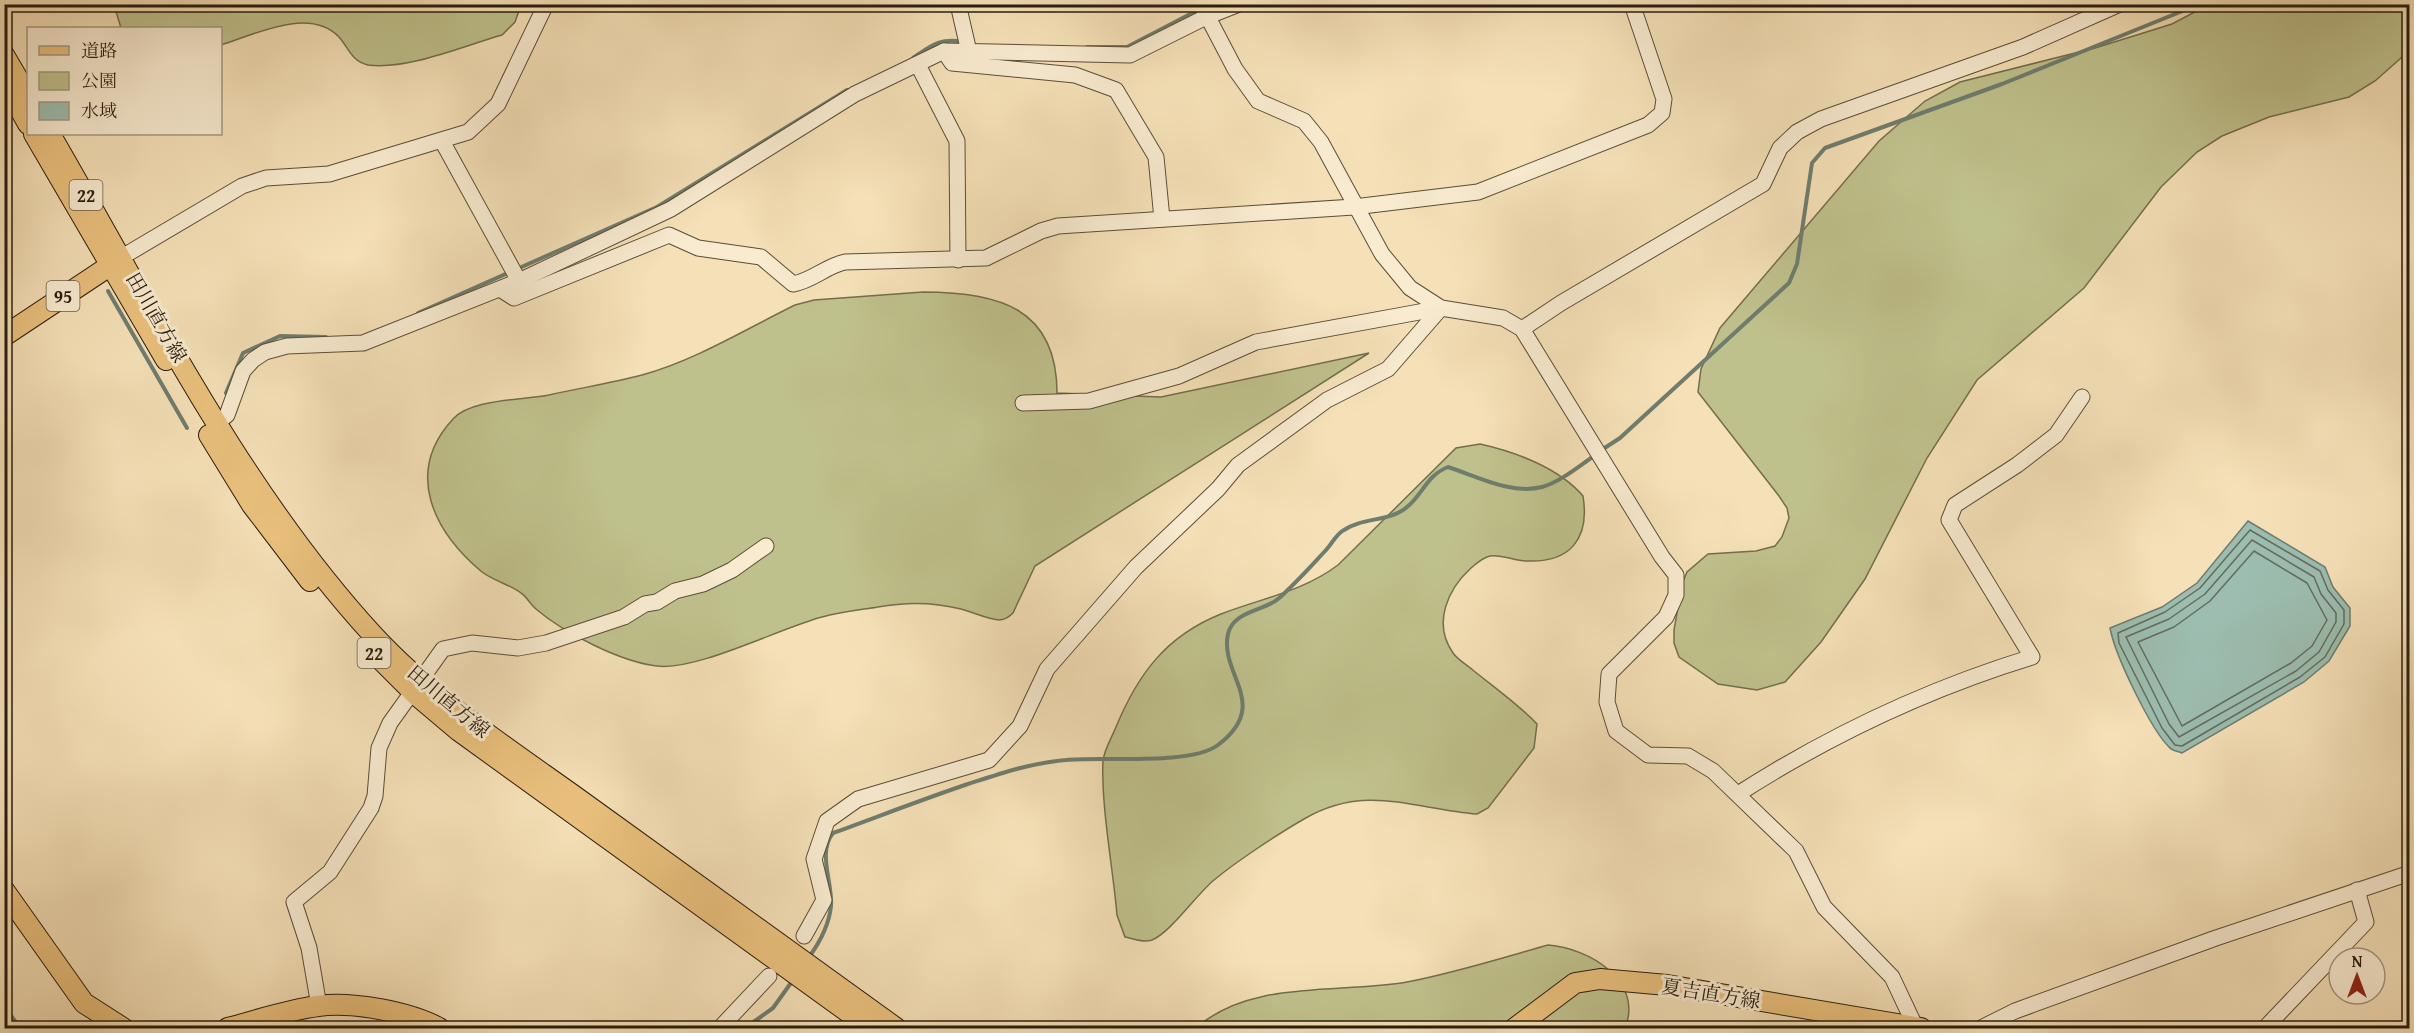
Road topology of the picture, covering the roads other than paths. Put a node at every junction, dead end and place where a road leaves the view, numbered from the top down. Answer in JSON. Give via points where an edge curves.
{"nodes":[{"id":1,"x":546,"y":4,"type":"edge"},
{"id":2,"x":958,"y":4,"type":"edge"},
{"id":3,"x":1239,"y":4,"type":"edge"},
{"id":4,"x":1632,"y":4,"type":"edge"},
{"id":5,"x":2120,"y":4,"type":"edge"},
{"id":6,"x":1204,"y":11,"type":"edge"},
{"id":7,"x":944,"y":51,"type":"junction"},
{"id":8,"x":969,"y":52,"type":"junction"},
{"id":9,"x":4,"y":55,"type":"edge"},
{"id":10,"x":918,"y":65,"type":"junction"},
{"id":11,"x":4,"y":81,"type":"edge"},
{"id":12,"x":27,"y":94,"type":"edge"},
{"id":13,"x":27,"y":122,"type":"edge"},
{"id":14,"x":35,"y":135,"type":"edge"},
{"id":15,"x":51,"y":135,"type":"edge"},
{"id":16,"x":442,"y":141,"type":"junction"},
{"id":17,"x":1354,"y":207,"type":"junction"},
{"id":18,"x":1162,"y":219,"type":"junction"},
{"id":19,"x":958,"y":260,"type":"junction"},
{"id":20,"x":116,"y":261,"type":"junction"},
{"id":21,"x":515,"y":274,"type":"junction"},
{"id":22,"x":500,"y":289,"type":"junction"},
{"id":23,"x":1441,"y":308,"type":"junction"},
{"id":24,"x":1522,"y":329,"type":"junction"},
{"id":25,"x":4,"y":336,"type":"edge"},
{"id":26,"x":2082,"y":397,"type":"dead end"},
{"id":27,"x":1023,"y":403,"type":"dead end"},
{"id":28,"x":217,"y":423,"type":"junction"},
{"id":29,"x":766,"y":546,"type":"dead end"},
{"id":30,"x":418,"y":687,"type":"junction"},
{"id":31,"x":1738,"y":794,"type":"junction"},
{"id":32,"x":2409,"y":873,"type":"edge"},
{"id":33,"x":4,"y":890,"type":"edge"},
{"id":34,"x":2357,"y":890,"type":"junction"},
{"id":35,"x":804,"y":936,"type":"dead end"},
{"id":36,"x":769,"y":976,"type":"dead end"},
{"id":37,"x":319,"y":1006,"type":"junction"},
{"id":38,"x":1918,"y":1028,"type":"edge"},
{"id":39,"x":123,"y":1029,"type":"edge"},
{"id":40,"x":228,"y":1029,"type":"edge"},
{"id":41,"x":439,"y":1029,"type":"edge"},
{"id":42,"x":720,"y":1029,"type":"edge"},
{"id":43,"x":870,"y":1029,"type":"edge"},
{"id":44,"x":896,"y":1029,"type":"edge"},
{"id":45,"x":1515,"y":1029,"type":"edge"},
{"id":46,"x":1981,"y":1029,"type":"edge"},
{"id":47,"x":2265,"y":1029,"type":"edge"}],
"edges":[{"from":1,"to":16,"type":"street","via":[[498,104],[468,132]]},
{"from":2,"to":8,"type":"street"},
{"from":3,"to":6,"type":"street"},
{"from":4,"to":17,"type":"street","via":[[1664,99],[1662,113],[1648,125],[1478,192]]},
{"from":5,"to":24,"type":"street","via":[[2023,46],[1821,119],[1797,132],[1780,148],[1763,184]]},
{"from":6,"to":8,"type":"street","via":[[1130,55]]},
{"from":6,"to":17,"type":"street","via":[[1235,69],[1258,101],[1304,121],[1321,142]]},
{"from":7,"to":8,"type":"street"},
{"from":7,"to":10,"type":"street"},
{"from":7,"to":18,"type":"street","via":[[952,63],[1075,75],[1116,90],[1156,157]]},
{"from":9,"to":12,"type":"main road"},
{"from":10,"to":19,"type":"street","via":[[957,141]]},
{"from":10,"to":21,"type":"street","via":[[855,94],[671,209]]},
{"from":11,"to":13,"type":"main road"},
{"from":14,"to":20,"type":"main road","name":"田川直方線","number":"22"},
{"from":15,"to":20,"type":"main road","name":"田川直方線","number":"22"},
{"from":16,"to":20,"type":"street","via":[[329,174],[266,178],[242,186]]},
{"from":16,"to":21,"type":"street"},
{"from":17,"to":18,"type":"street"},
{"from":17,"to":23,"type":"street","via":[[1382,254],[1410,288]]},
{"from":18,"to":19,"type":"street","via":[[1058,226],[986,258]]},
{"from":19,"to":22,"type":"street","via":[[845,262],[793,284],[761,257],[698,248],[669,235],[514,298]]},
{"from":20,"to":25,"type":"main road","number":"95"},
{"from":20,"to":28,"type":"main road","name":"田川直方線","number":"22"},
{"from":20,"to":30,"type":"main road","name":"田川直方線","number":"22","via":[[252,505],[337,614]]},
{"from":21,"to":22,"type":"street"},
{"from":22,"to":28,"type":"street","via":[[363,343],[287,346],[265,352],[243,371],[227,415]]},
{"from":23,"to":24,"type":"street","via":[[1503,318]]},
{"from":23,"to":27,"type":"street","via":[[1256,342],[1179,376],[1089,400]]},
{"from":23,"to":35,"type":"street","via":[[1388,369],[1327,400],[1238,465],[1136,567],[1047,669],[1020,726],[989,760],[858,799],[827,821],[814,859],[824,900]]},
{"from":24,"to":31,"type":"street","via":[[1676,575],[1676,595],[1666,617],[1610,674],[1607,702],[1616,731],[1648,755],[1688,756],[1713,771]]},
{"from":26,"to":31,"type":"street","via":[[2056,435],[1955,505],[1949,519],[2032,657],[1898,705],[1797,756]]},
{"from":28,"to":30,"type":"main road","name":"田川直方線","number":"22","via":[[273,512],[335,592]]},
{"from":29,"to":30,"type":"street","via":[[703,584],[675,591],[624,617],[546,643],[518,648],[472,643],[443,649]]},
{"from":30,"to":37,"type":"street","via":[[390,723],[379,748],[371,808],[330,872],[294,902],[309,948]]},
{"from":30,"to":43,"type":"main road","name":"田川直方線","number":"22","via":[[459,731]]},
{"from":30,"to":44,"type":"main road","name":"田川直方線","number":"22"},
{"from":31,"to":38,"type":"street","via":[[1796,851],[1824,907],[1892,977]]},
{"from":32,"to":34,"type":"street"},
{"from":33,"to":39,"type":"main road","via":[[84,1003]]},
{"from":34,"to":46,"type":"street","via":[[2015,1011]]},
{"from":34,"to":47,"type":"street","via":[[2366,922]]},
{"from":36,"to":42,"type":"street"},
{"from":37,"to":40,"type":"main road"},
{"from":37,"to":41,"type":"main road","via":[[394,1012]]},
{"from":38,"to":45,"type":"main road","name":"夏吉直方線","via":[[1667,985],[1600,979],[1575,982]]}]}
